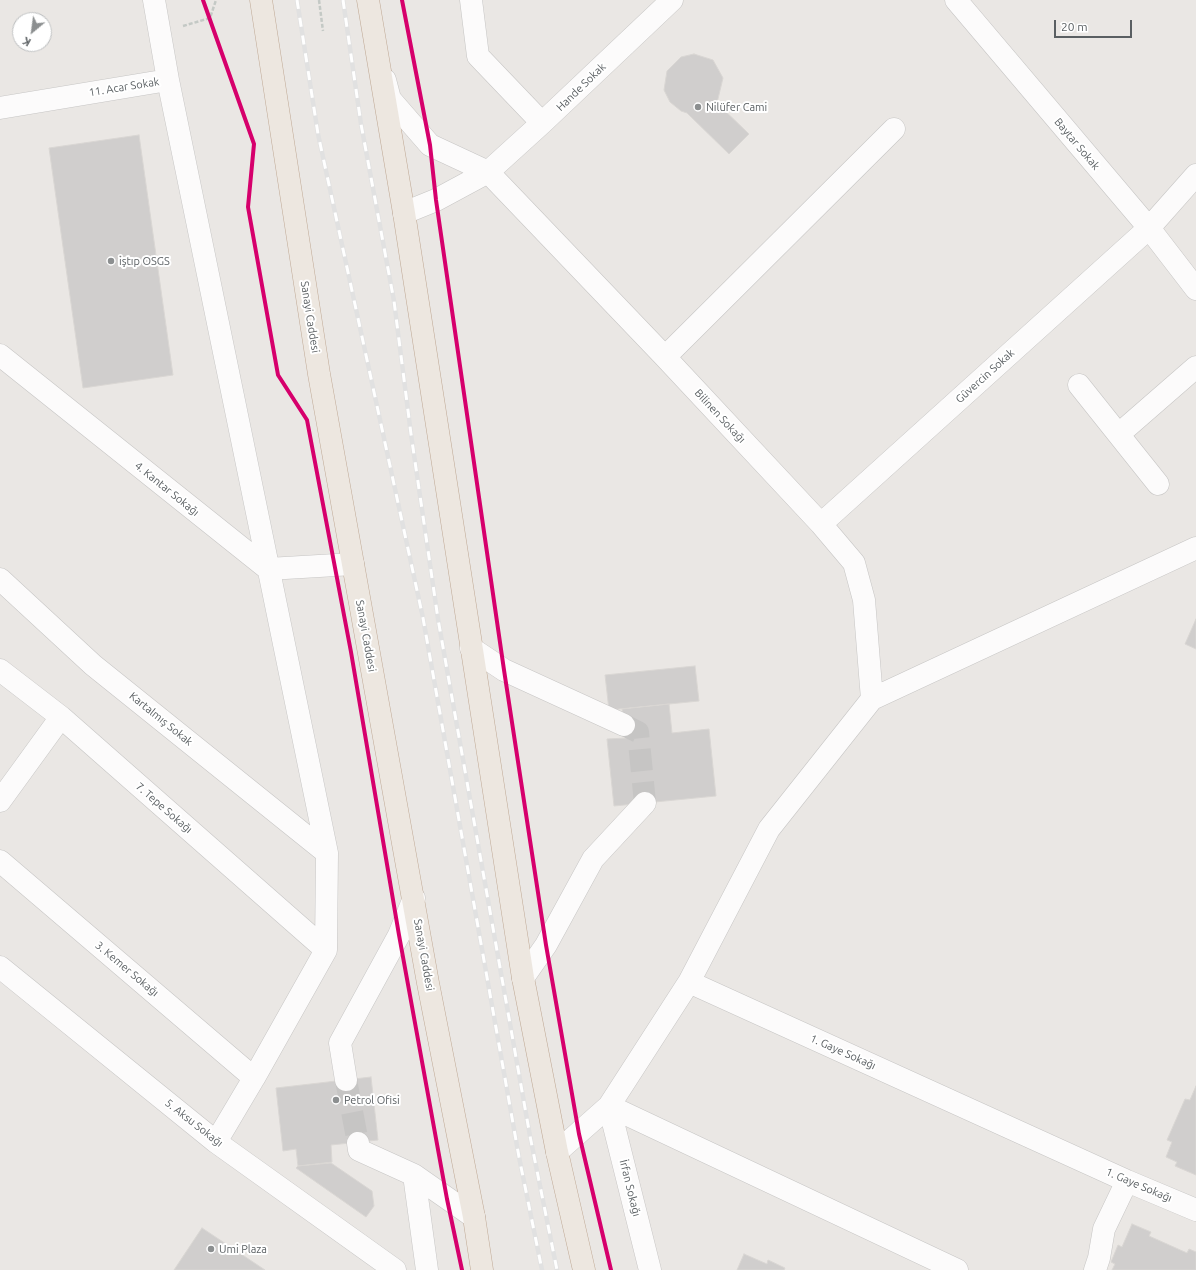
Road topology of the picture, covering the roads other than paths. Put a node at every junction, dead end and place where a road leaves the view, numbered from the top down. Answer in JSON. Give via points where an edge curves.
{"nodes":[{"id":1,"x":154,"y":0,"type":"edge"},
{"id":2,"x":261,"y":0,"type":"edge"},
{"id":3,"x":368,"y":0,"type":"edge"},
{"id":4,"x":471,"y":0,"type":"edge"},
{"id":5,"x":672,"y":0,"type":"edge"},
{"id":6,"x":956,"y":0,"type":"edge"},
{"id":7,"x":375,"y":44,"type":"junction"},
{"id":8,"x":168,"y":80,"type":"junction"},
{"id":9,"x":0,"y":108,"type":"edge"},
{"id":10,"x":542,"y":123,"type":"junction"},
{"id":11,"x":894,"y":129,"type":"dead end"},
{"id":12,"x":488,"y":172,"type":"junction"},
{"id":13,"x":1196,"y":175,"type":"edge"},
{"id":14,"x":404,"y":213,"type":"junction"},
{"id":15,"x":1149,"y":228,"type":"junction"},
{"id":16,"x":1196,"y":289,"type":"edge"},
{"id":17,"x":0,"y":356,"type":"edge"},
{"id":18,"x":665,"y":357,"type":"junction"},
{"id":19,"x":1196,"y":367,"type":"edge"},
{"id":20,"x":1080,"y":385,"type":"dead end"},
{"id":21,"x":1118,"y":434,"type":"junction"},
{"id":22,"x":1158,"y":484,"type":"dead end"},
{"id":23,"x":821,"y":524,"type":"junction"},
{"id":24,"x":1196,"y":548,"type":"edge"},
{"id":25,"x":353,"y":564,"type":"junction"},
{"id":26,"x":268,"y":569,"type":"junction"},
{"id":27,"x":0,"y":579,"type":"edge"},
{"id":28,"x":471,"y":648,"type":"junction"},
{"id":29,"x":0,"y":670,"type":"edge"},
{"id":30,"x":872,"y":699,"type":"junction"},
{"id":31,"x":61,"y":717,"type":"junction"},
{"id":32,"x":624,"y":725,"type":"tunnel mouth"},
{"id":33,"x":0,"y":801,"type":"edge"},
{"id":34,"x":645,"y":804,"type":"dead end"},
{"id":35,"x":327,"y":853,"type":"junction"},
{"id":36,"x":0,"y":861,"type":"edge"},
{"id":37,"x":414,"y":898,"type":"junction"},
{"id":38,"x":326,"y":950,"type":"junction"},
{"id":39,"x":0,"y":967,"type":"edge"},
{"id":40,"x":523,"y":978,"type":"junction"},
{"id":41,"x":689,"y":982,"type":"junction"},
{"id":42,"x":254,"y":1078,"type":"junction"},
{"id":43,"x":346,"y":1080,"type":"tunnel mouth"},
{"id":44,"x":610,"y":1106,"type":"junction"},
{"id":45,"x":216,"y":1142,"type":"junction"},
{"id":46,"x":358,"y":1143,"type":"tunnel mouth"},
{"id":47,"x":557,"y":1152,"type":"junction"},
{"id":48,"x":414,"y":1175,"type":"junction"},
{"id":49,"x":1127,"y":1181,"type":"junction"},
{"id":50,"x":1196,"y":1210,"type":"edge"},
{"id":51,"x":474,"y":1217,"type":"junction"},
{"id":52,"x":480,"y":1268,"type":"edge"},
{"id":53,"x":950,"y":1268,"type":"edge"},
{"id":54,"x":395,"y":1270,"type":"edge"},
{"id":55,"x":427,"y":1270,"type":"edge"},
{"id":56,"x":584,"y":1270,"type":"edge"},
{"id":57,"x":650,"y":1270,"type":"edge"},
{"id":58,"x":1095,"y":1270,"type":"edge"}],
"edges":[{"from":1,"to":8,"type":"street","name":"11. Acar Sokak"},
{"from":2,"to":25,"type":"highway","name":"Sanayi Caddesi","via":[[319,374]]},
{"from":3,"to":7,"type":"highway"},
{"from":4,"to":10,"type":"street","via":[[478,56]]},
{"from":5,"to":10,"type":"street","name":"Hande Sokak"},
{"from":6,"to":15,"type":"street","name":"Baytar Sokak"},
{"from":7,"to":12,"type":"street","via":[[390,99],[430,145]]},
{"from":7,"to":14,"type":"highway"},
{"from":8,"to":9,"type":"street","name":"11. Acar Sokak"},
{"from":8,"to":26,"type":"street"},
{"from":10,"to":12,"type":"street","name":"Hande Sokak"},
{"from":11,"to":18,"type":"street"},
{"from":12,"to":14,"type":"street","name":"Hande Sokak","via":[[436,200]]},
{"from":12,"to":18,"type":"street","name":"Bilinen Sokağı"},
{"from":13,"to":15,"type":"street","name":"Güvercin Sokak"},
{"from":14,"to":28,"type":"highway"},
{"from":15,"to":16,"type":"street","name":"Baytar Sokak"},
{"from":15,"to":23,"type":"street","name":"Güvercin Sokak"},
{"from":17,"to":26,"type":"street","name":"4. Kantar Sokağı"},
{"from":18,"to":23,"type":"street","name":"Bilinen Sokağı"},
{"from":19,"to":21,"type":"street"},
{"from":20,"to":21,"type":"street"},
{"from":21,"to":22,"type":"street"},
{"from":23,"to":30,"type":"street","name":"Bilinen Sokağı","via":[[854,563],[864,600]]},
{"from":24,"to":30,"type":"street"},
{"from":25,"to":26,"type":"street"},
{"from":25,"to":37,"type":"highway","name":"Sanayi Caddesi"},
{"from":26,"to":35,"type":"street"},
{"from":27,"to":35,"type":"street","name":"Kartalmış Sokak","via":[[93,665]]},
{"from":28,"to":32,"type":"street","via":[[504,670]]},
{"from":28,"to":40,"type":"highway"},
{"from":29,"to":31,"type":"street","name":"7. Tepe Sokağı"},
{"from":30,"to":41,"type":"street","via":[[769,829]]},
{"from":31,"to":33,"type":"street"},
{"from":31,"to":38,"type":"street","name":"7. Tepe Sokağı"},
{"from":34,"to":40,"type":"street","via":[[594,858],[546,945]]},
{"from":35,"to":38,"type":"street"},
{"from":36,"to":42,"type":"street","name":"3. Kemer Sokağı"},
{"from":37,"to":43,"type":"street","via":[[399,935],[340,1042]]},
{"from":37,"to":51,"type":"highway","name":"Sanayi Caddesi"},
{"from":38,"to":42,"type":"street"},
{"from":39,"to":45,"type":"street","name":"5. Aksu Sokağı"},
{"from":40,"to":47,"type":"highway"},
{"from":41,"to":44,"type":"street"},
{"from":41,"to":49,"type":"street","name":"1. Gaye Sokağı"},
{"from":42,"to":45,"type":"street"},
{"from":44,"to":47,"type":"street"},
{"from":44,"to":53,"type":"street"},
{"from":44,"to":57,"type":"street","name":"İrfan Sokağı"},
{"from":45,"to":54,"type":"street","name":"5. Aksu Sokağı"},
{"from":46,"to":48,"type":"street","via":[[359,1150]]},
{"from":47,"to":56,"type":"highway"},
{"from":48,"to":51,"type":"street"},
{"from":48,"to":55,"type":"street"},
{"from":49,"to":50,"type":"street","name":"1. Gaye Sokağı"},
{"from":49,"to":58,"type":"street","via":[[1104,1229]]},
{"from":51,"to":52,"type":"highway","name":"Sanayi Caddesi"}]}
